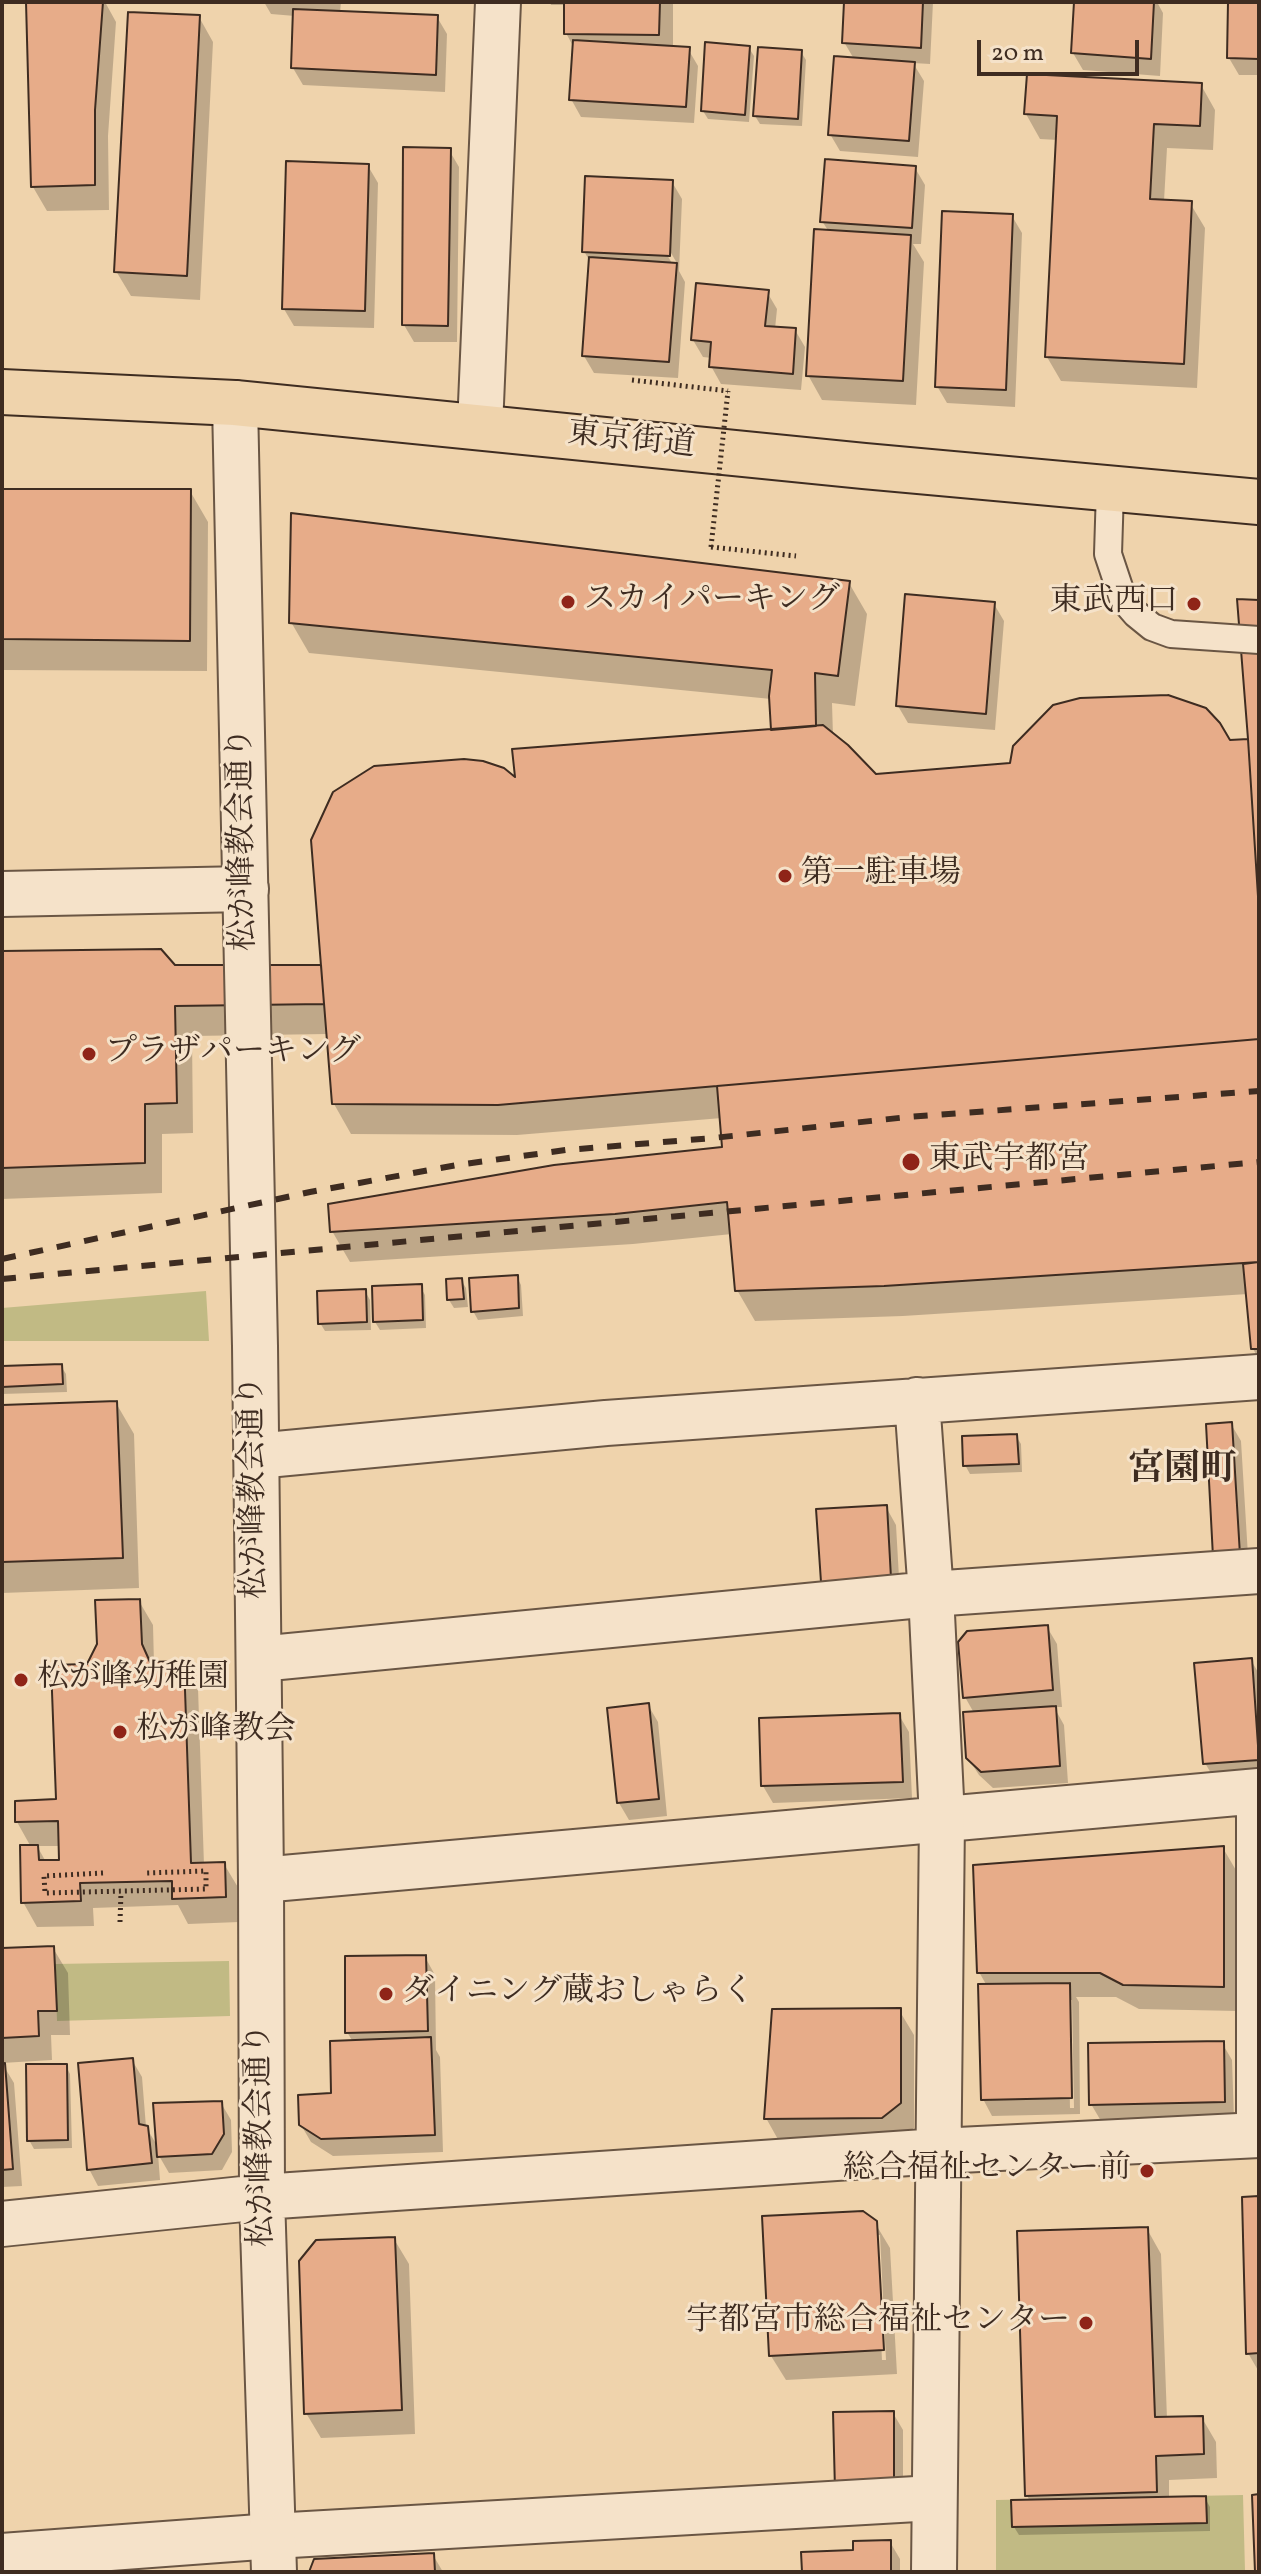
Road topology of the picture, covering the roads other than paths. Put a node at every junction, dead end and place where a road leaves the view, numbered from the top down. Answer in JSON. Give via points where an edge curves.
{"nodes":[{"id":1,"x":498,"y":2,"type":"edge"},
{"id":2,"x":2,"y":392,"type":"edge"},
{"id":3,"x":235,"y":403,"type":"junction"},
{"id":4,"x":480,"y":427,"type":"junction"},
{"id":5,"x":1110,"y":490,"type":"junction"},
{"id":6,"x":1259,"y":502,"type":"edge"},
{"id":7,"x":1259,"y":640,"type":"edge"},
{"id":8,"x":246,"y":889,"type":"junction"},
{"id":9,"x":2,"y":894,"type":"edge"},
{"id":10,"x":1259,"y":1377,"type":"edge"},
{"id":11,"x":917,"y":1400,"type":"junction"},
{"id":12,"x":256,"y":1456,"type":"junction"},
{"id":13,"x":1259,"y":1571,"type":"edge"},
{"id":14,"x":931,"y":1594,"type":"junction"},
{"id":15,"x":259,"y":1659,"type":"junction"},
{"id":16,"x":1259,"y":1791,"type":"edge"},
{"id":17,"x":942,"y":1818,"type":"junction"},
{"id":18,"x":261,"y":1880,"type":"junction"},
{"id":19,"x":1259,"y":2135,"type":"edge"},
{"id":20,"x":939,"y":2151,"type":"junction"},
{"id":21,"x":262,"y":2197,"type":"junction"},
{"id":22,"x":2,"y":2224,"type":"edge"},
{"id":23,"x":934,"y":2498,"type":"junction"},
{"id":24,"x":274,"y":2554,"type":"edge"},
{"id":25,"x":2,"y":2556,"type":"edge"},
{"id":26,"x":934,"y":2572,"type":"edge"}],
"edges":[{"from":1,"to":4,"type":"street"},
{"from":2,"to":3,"type":"highway","name":"東京街道"},
{"from":3,"to":4,"type":"highway","name":"東京街道"},
{"from":3,"to":8,"type":"street","name":"松が峰教会通り"},
{"from":4,"to":5,"type":"highway","name":"東京街道"},
{"from":5,"to":6,"type":"highway","name":"東京街道"},
{"from":5,"to":7,"type":"lane","via":[[1108,554],[1123,599],[1136,614],[1171,634]]},
{"from":8,"to":9,"type":"street"},
{"from":8,"to":12,"type":"street","name":"松が峰教会通り"},
{"from":10,"to":11,"type":"street"},
{"from":11,"to":12,"type":"street"},
{"from":11,"to":14,"type":"street"},
{"from":12,"to":15,"type":"street","name":"松が峰教会通り"},
{"from":13,"to":14,"type":"street"},
{"from":14,"to":15,"type":"street"},
{"from":14,"to":17,"type":"street"},
{"from":15,"to":18,"type":"street","name":"松が峰教会通り"},
{"from":16,"to":17,"type":"street"},
{"from":16,"to":19,"type":"street"},
{"from":17,"to":18,"type":"street"},
{"from":17,"to":20,"type":"street"},
{"from":18,"to":21,"type":"street","name":"松が峰教会通り"},
{"from":19,"to":20,"type":"street"},
{"from":20,"to":21,"type":"street"},
{"from":20,"to":23,"type":"street"},
{"from":21,"to":22,"type":"street"},
{"from":21,"to":24,"type":"street","name":"松が峰教会通り"},
{"from":23,"to":24,"type":"street"},
{"from":23,"to":26,"type":"street"},
{"from":24,"to":25,"type":"street"}]}
